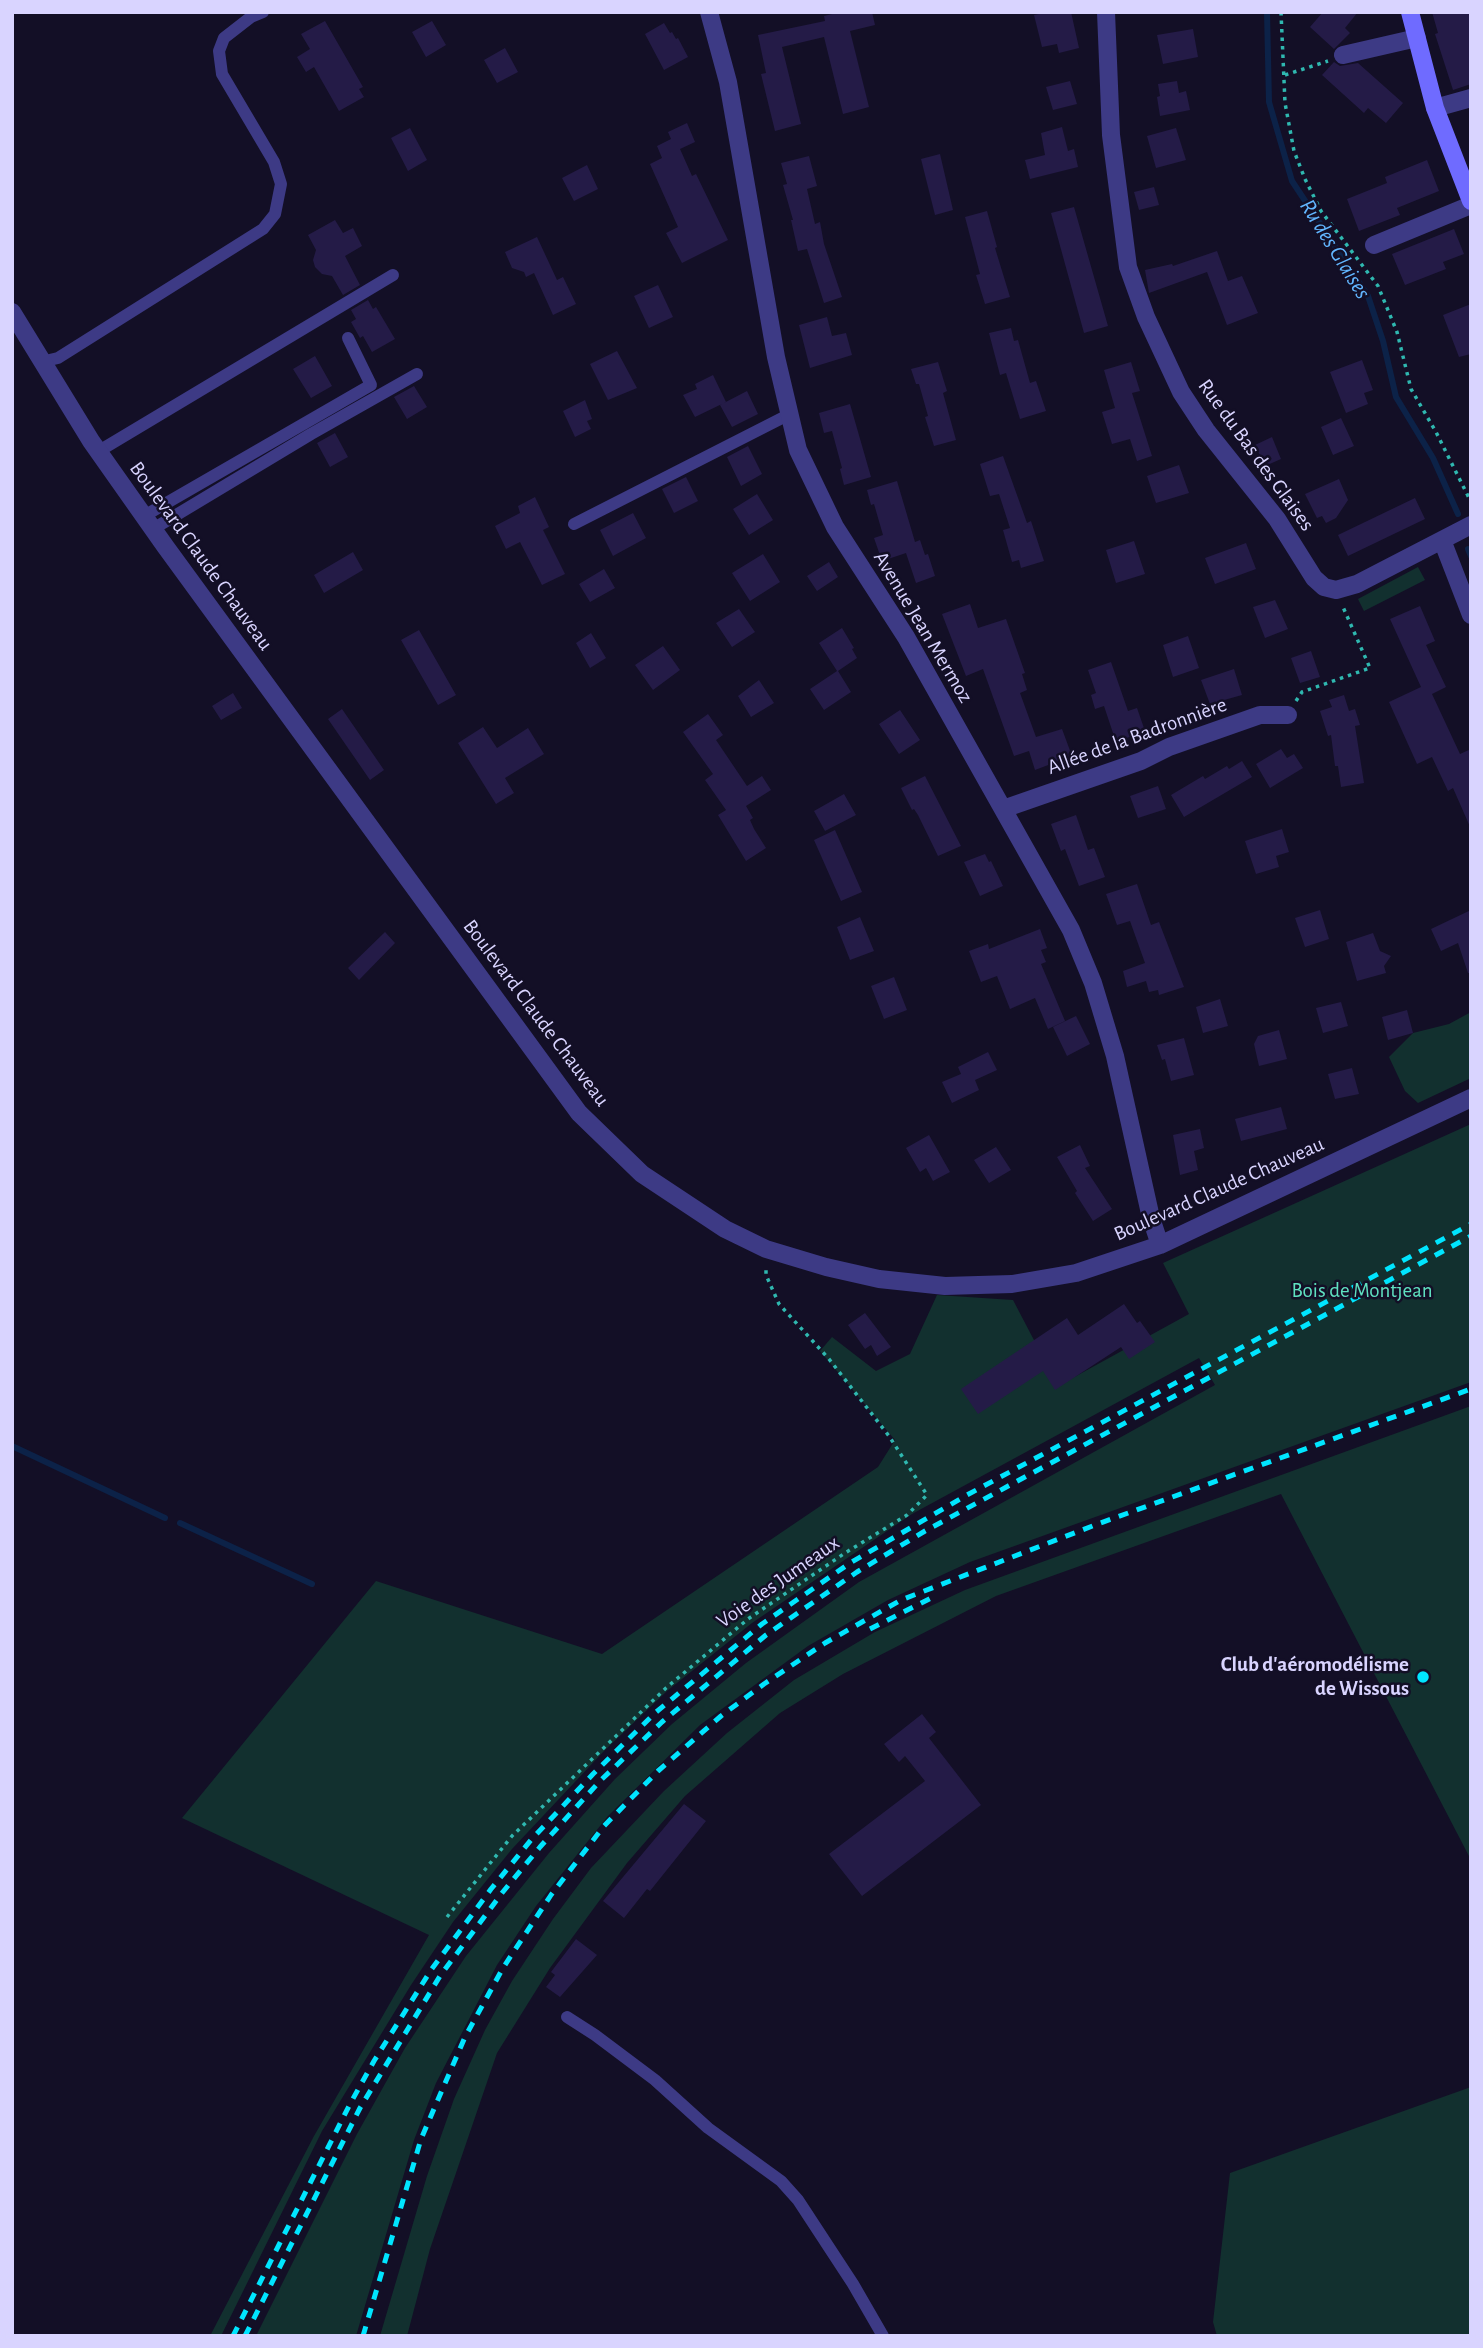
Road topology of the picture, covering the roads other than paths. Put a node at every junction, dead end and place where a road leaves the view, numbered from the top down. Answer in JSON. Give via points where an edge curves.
{"nodes":[{"id":1,"x":263,"y":12,"type":"edge"},
{"id":2,"x":709,"y":12,"type":"edge"},
{"id":3,"x":1107,"y":12,"type":"edge"},
{"id":4,"x":1410,"y":12,"type":"edge"},
{"id":5,"x":1417,"y":38,"type":"junction"},
{"id":6,"x":1343,"y":55,"type":"road end"},
{"id":7,"x":1471,"y":98,"type":"edge"},
{"id":8,"x":1436,"y":108,"type":"junction"},
{"id":9,"x":1471,"y":203,"type":"edge"},
{"id":10,"x":1374,"y":245,"type":"dead end"},
{"id":11,"x":393,"y":275,"type":"dead end"},
{"id":12,"x":12,"y":312,"type":"edge"},
{"id":13,"x":348,"y":338,"type":"dead end"},
{"id":14,"x":41,"y":362,"type":"junction"},
{"id":15,"x":417,"y":374,"type":"dead end"},
{"id":16,"x":790,"y":414,"type":"junction"},
{"id":17,"x":99,"y":451,"type":"junction"},
{"id":18,"x":149,"y":523,"type":"junction"},
{"id":19,"x":574,"y":524,"type":"dead end"},
{"id":20,"x":1471,"y":525,"type":"edge"},
{"id":21,"x":1442,"y":540,"type":"junction"},
{"id":22,"x":1471,"y":615,"type":"edge"},
{"id":23,"x":1288,"y":715,"type":"road end"},
{"id":24,"x":1003,"y":809,"type":"junction"},
{"id":25,"x":1471,"y":1098,"type":"edge"},
{"id":26,"x":1160,"y":1245,"type":"junction"},
{"id":27,"x":567,"y":2017,"type":"dead end"},
{"id":28,"x":883,"y":2336,"type":"edge"}],
"edges":[{"from":1,"to":14,"type":"lane","via":[[224,38],[219,51],[222,74],[274,162],[281,184],[275,214],[263,229],[58,358]]},
{"from":2,"to":16,"type":"street","name":"Avenue Jean Mermoz","via":[[728,82]]},
{"from":3,"to":21,"type":"street","name":"Rue du Bas des Glaises","via":[[1111,135],[1128,267],[1181,392],[1324,587],[1335,590],[1357,584]]},
{"from":4,"to":5,"type":"street"},
{"from":5,"to":6,"type":"street"},
{"from":5,"to":8,"type":"street"},
{"from":7,"to":8,"type":"street"},
{"from":8,"to":9,"type":"street"},
{"from":9,"to":10,"type":"street"},
{"from":11,"to":17,"type":"lane"},
{"from":12,"to":14,"type":"street","name":"Boulevard Claude Chauveau"},
{"from":13,"to":18,"type":"lane","via":[[371,385]]},
{"from":14,"to":17,"type":"street","name":"Boulevard Claude Chauveau"},
{"from":15,"to":18,"type":"lane"},
{"from":16,"to":19,"type":"lane"},
{"from":16,"to":24,"type":"street","name":"Avenue Jean Mermoz","via":[[798,450],[835,527],[906,637]]},
{"from":17,"to":18,"type":"street","name":"Boulevard Claude Chauveau"},
{"from":18,"to":26,"type":"street","name":"Boulevard Claude Chauveau","via":[[579,1113],[642,1174],[725,1229],[766,1249],[879,1279],[945,1286],[1013,1284],[1076,1273]]},
{"from":20,"to":21,"type":"street"},
{"from":21,"to":22,"type":"street"},
{"from":23,"to":24,"type":"street","name":"Allée de la Badronnière","via":[[1260,715]]},
{"from":24,"to":26,"type":"street","name":"Avenue Jean Mermoz","via":[[1071,930],[1093,983]]},
{"from":25,"to":26,"type":"street","name":"Boulevard Claude Chauveau"},
{"from":27,"to":28,"type":"lane","via":[[781,2180]]}]}
